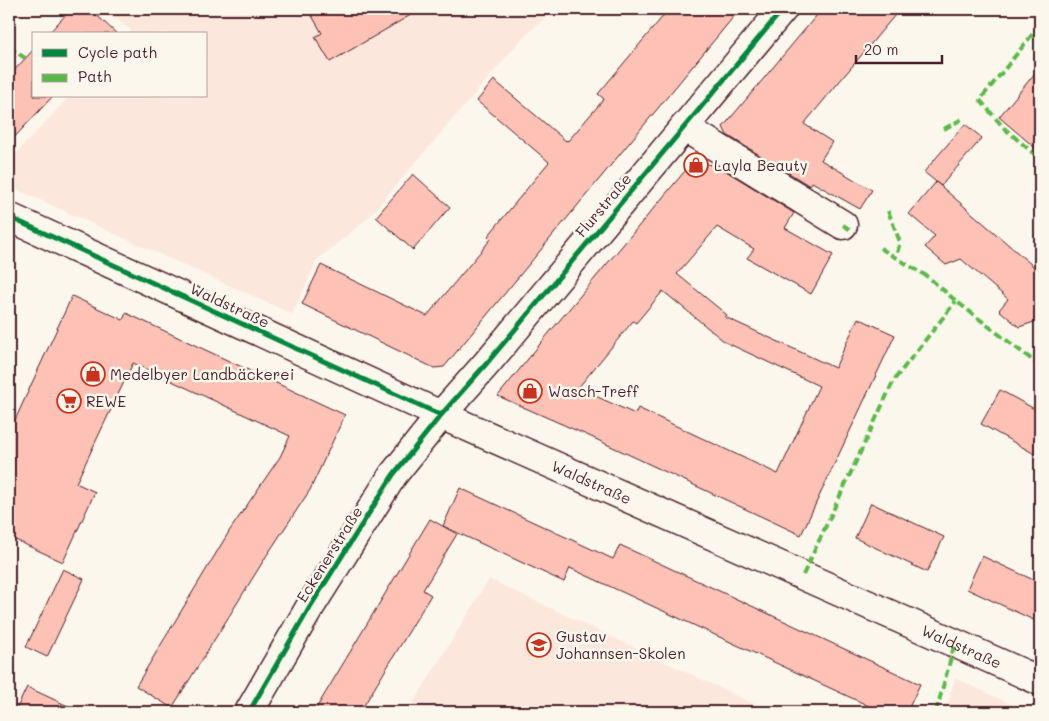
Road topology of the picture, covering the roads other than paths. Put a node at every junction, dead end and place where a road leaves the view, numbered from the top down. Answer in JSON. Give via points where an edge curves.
{"nodes":[{"id":1,"x":783,"y":9,"type":"edge"},
{"id":2,"x":684,"y":127,"type":"junction"},
{"id":3,"x":9,"y":217,"type":"edge"},
{"id":4,"x":843,"y":225,"type":"dead end"},
{"id":5,"x":441,"y":415,"type":"junction"},
{"id":6,"x":1040,"y":682,"type":"edge"},
{"id":7,"x":250,"y":712,"type":"edge"}],
"edges":[{"from":1,"to":2,"type":"main road","name":"Flurstraße"},
{"from":2,"to":4,"type":"main road"},
{"from":2,"to":5,"type":"main road","name":"Flurstraße"},
{"from":3,"to":5,"type":"main road","name":"Waldstraße"},
{"from":5,"to":6,"type":"main road","name":"Waldstraße"},
{"from":5,"to":7,"type":"main road","name":"Eckenerstraße","via":[[393,475]]}]}
